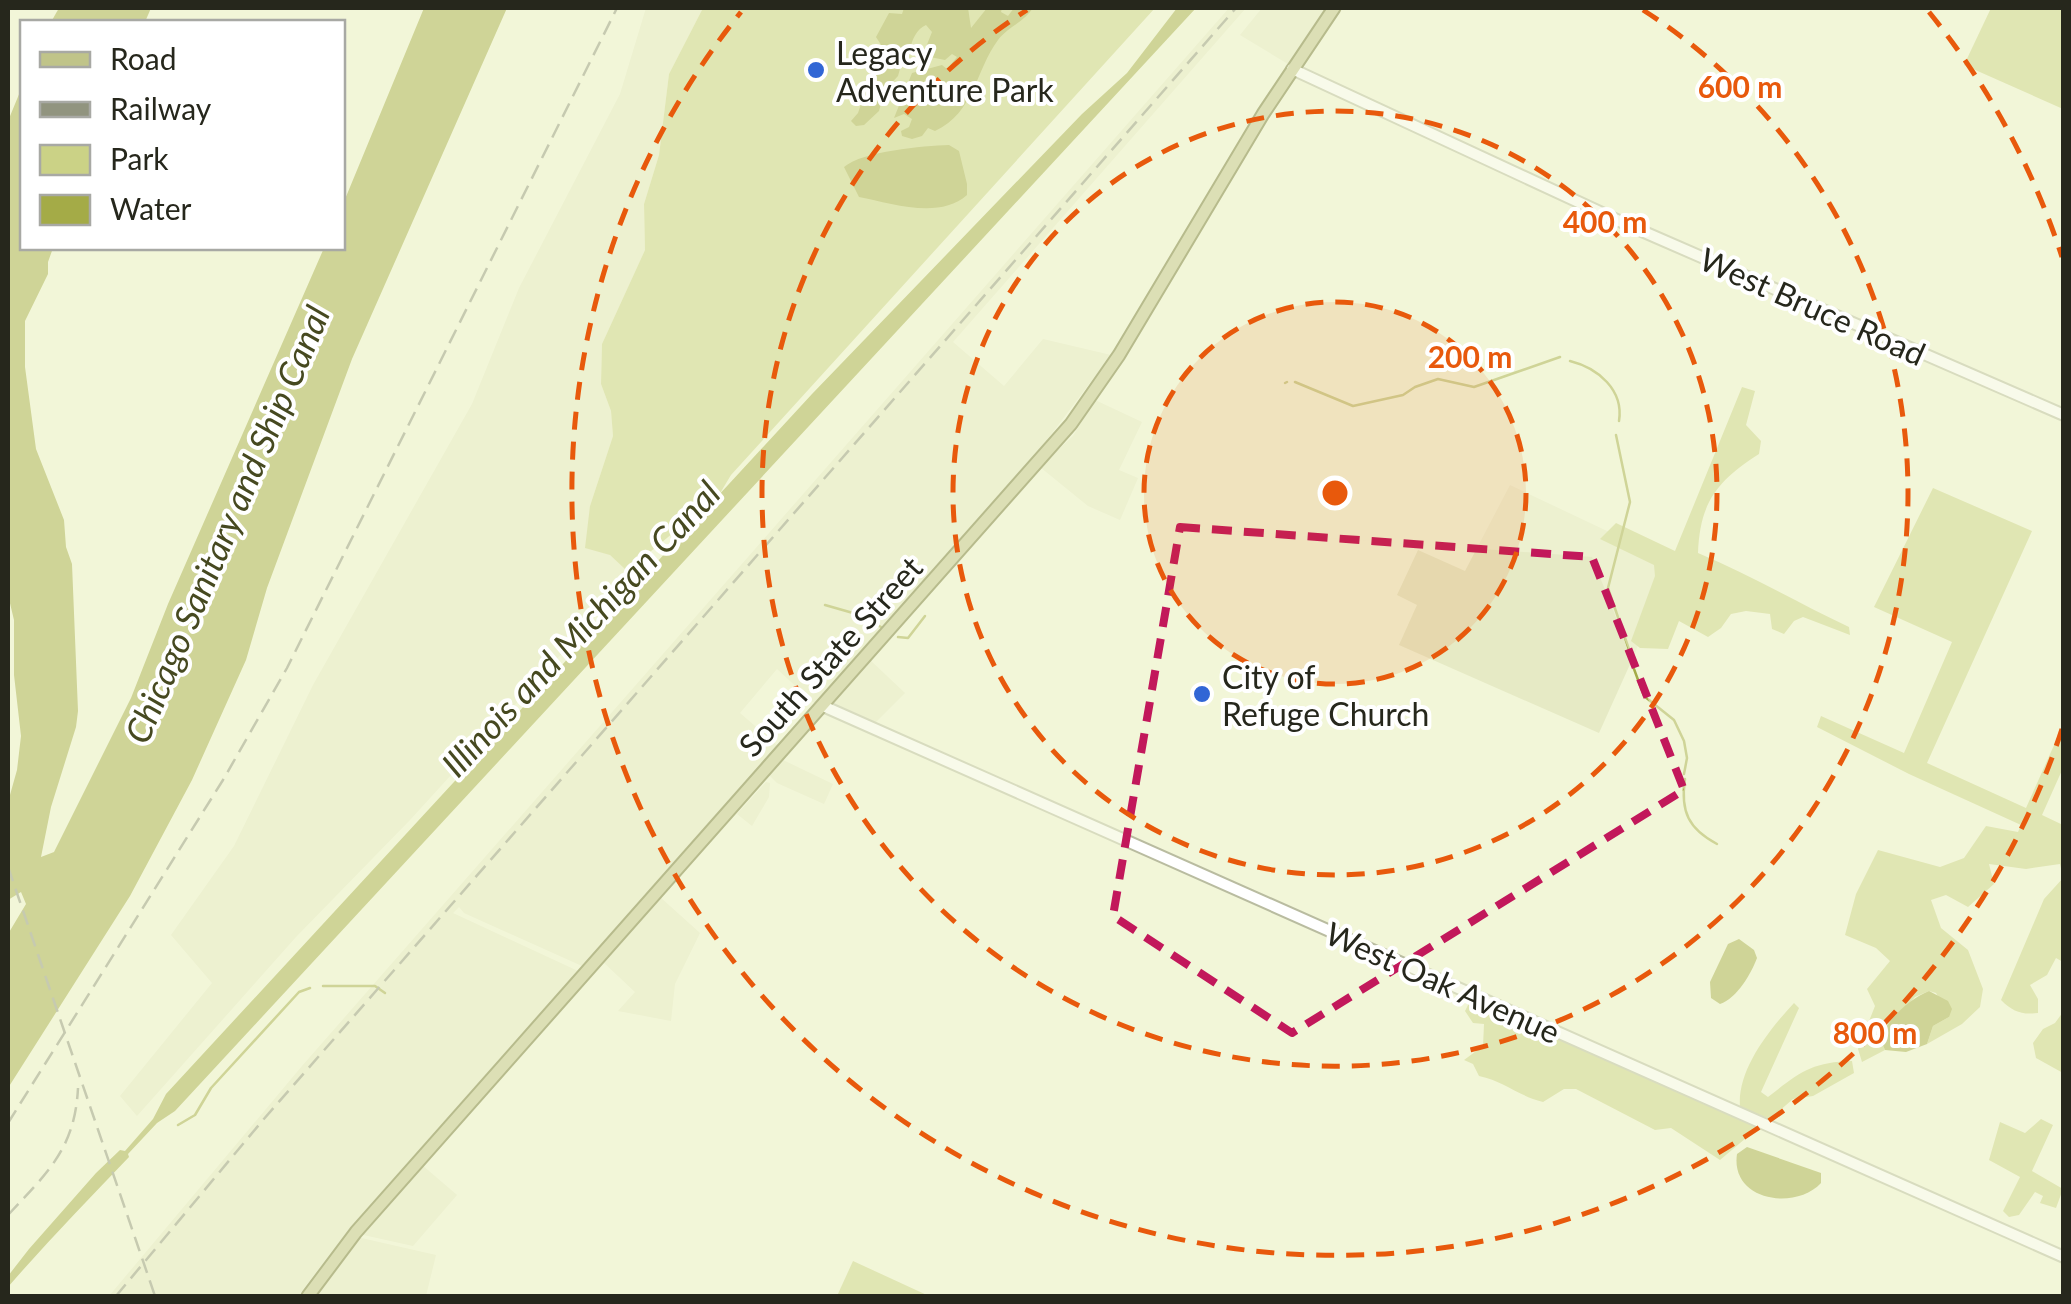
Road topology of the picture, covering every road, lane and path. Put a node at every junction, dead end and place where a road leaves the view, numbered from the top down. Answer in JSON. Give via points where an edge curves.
{"nodes":[{"id":1,"x":1334,"y":8,"type":"edge"},
{"id":2,"x":1292,"y":69,"type":"junction"},
{"id":3,"x":2064,"y":415,"type":"edge"},
{"id":4,"x":823,"y":706,"type":"junction"},
{"id":5,"x":2064,"y":1258,"type":"edge"},
{"id":6,"x":308,"y":1296,"type":"edge"}],
"edges":[{"from":1,"to":2,"type":"main road","name":"South State Street"},
{"from":2,"to":3,"type":"street","name":"West Bruce Road"},
{"from":2,"to":4,"type":"main road","name":"South State Street","via":[[1090,400]]},
{"from":4,"to":5,"type":"street","name":"West Oak Avenue"},
{"from":4,"to":6,"type":"main road","name":"South State Street","via":[[356,1232]]}]}
